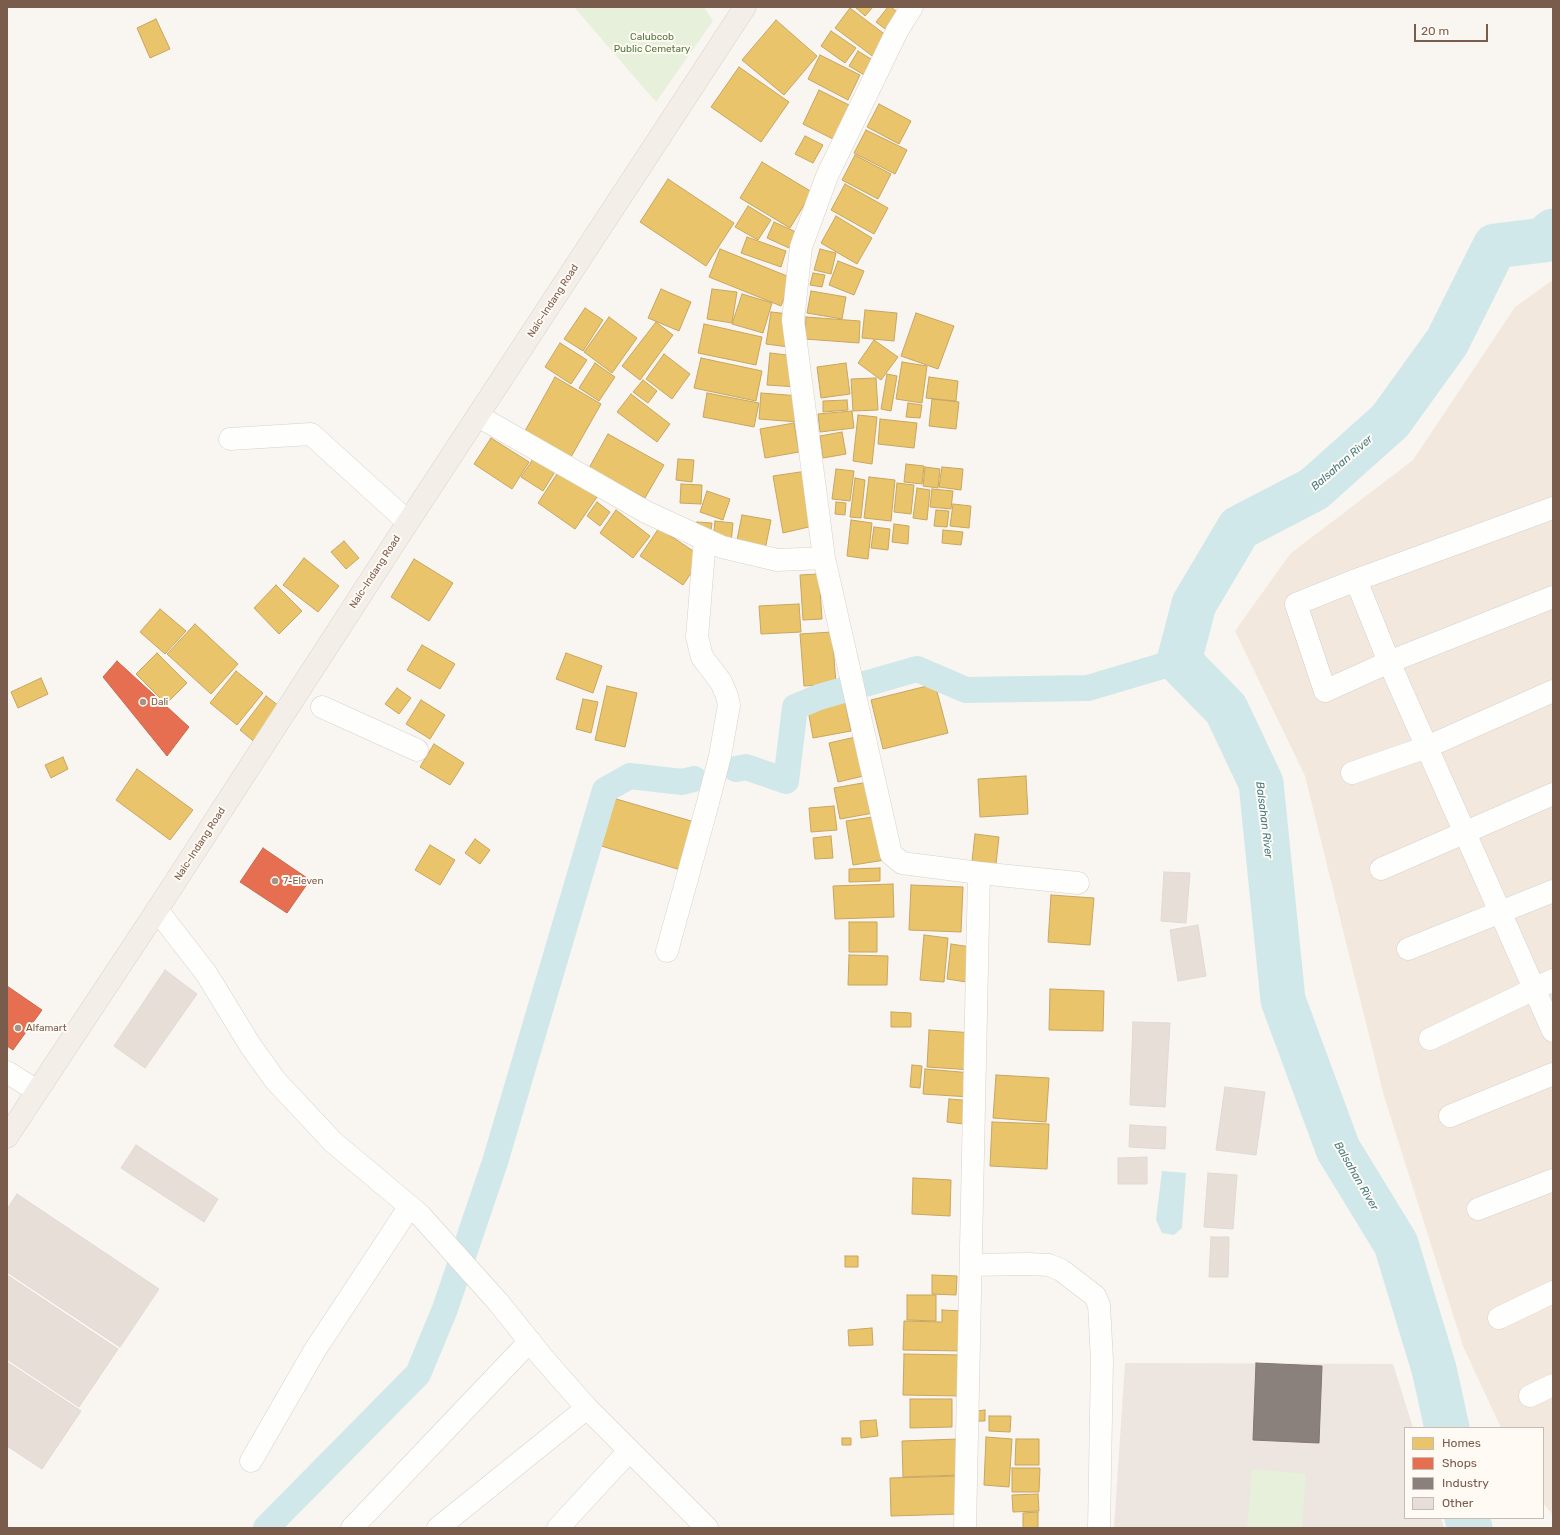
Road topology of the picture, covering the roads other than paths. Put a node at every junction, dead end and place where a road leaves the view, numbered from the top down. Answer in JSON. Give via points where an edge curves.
{"nodes":[{"id":1,"x":745,"y":7,"type":"edge"},
{"id":2,"x":912,"y":7,"type":"edge"},
{"id":3,"x":478,"y":416,"type":"junction"},
{"id":4,"x":230,"y":439,"type":"dead end"},
{"id":5,"x":1553,"y":508,"type":"edge"},
{"id":6,"x":408,"y":522,"type":"junction"},
{"id":7,"x":705,"y":539,"type":"junction"},
{"id":8,"x":824,"y":558,"type":"junction"},
{"id":9,"x":1356,"y":580,"type":"junction"},
{"id":10,"x":1553,"y":597,"type":"edge"},
{"id":11,"x":1389,"y":662,"type":"junction"},
{"id":12,"x":1553,"y":691,"type":"edge"},
{"id":13,"x":311,"y":701,"type":"junction"},
{"id":14,"x":1426,"y":747,"type":"junction"},
{"id":15,"x":417,"y":750,"type":"dead end"},
{"id":16,"x":1352,"y":773,"type":"dead end"},
{"id":17,"x":1553,"y":794,"type":"edge"},
{"id":18,"x":1466,"y":832,"type":"junction"},
{"id":19,"x":1381,"y":869,"type":"dead end"},
{"id":20,"x":979,"y":873,"type":"junction"},
{"id":21,"x":1078,"y":883,"type":"dead end"},
{"id":22,"x":1553,"y":891,"type":"edge"},
{"id":23,"x":157,"y":910,"type":"junction"},
{"id":24,"x":1501,"y":913,"type":"junction"},
{"id":25,"x":1408,"y":949,"type":"dead end"},
{"id":26,"x":667,"y":951,"type":"dead end"},
{"id":27,"x":1544,"y":984,"type":"edge"},
{"id":28,"x":1553,"y":1031,"type":"edge"},
{"id":29,"x":1430,"y":1039,"type":"dead end"},
{"id":30,"x":7,"y":1072,"type":"edge"},
{"id":31,"x":1553,"y":1074,"type":"edge"},
{"id":32,"x":37,"y":1091,"type":"junction"},
{"id":33,"x":1450,"y":1116,"type":"dead end"},
{"id":34,"x":7,"y":1137,"type":"edge"},
{"id":35,"x":1553,"y":1180,"type":"edge"},
{"id":36,"x":1478,"y":1209,"type":"dead end"},
{"id":37,"x":415,"y":1211,"type":"junction"},
{"id":38,"x":972,"y":1265,"type":"junction"},
{"id":39,"x":1553,"y":1292,"type":"edge"},
{"id":40,"x":1499,"y":1318,"type":"dead end"},
{"id":41,"x":530,"y":1341,"type":"junction"},
{"id":42,"x":1553,"y":1385,"type":"edge"},
{"id":43,"x":1530,"y":1396,"type":"dead end"},
{"id":44,"x":587,"y":1408,"type":"junction"},
{"id":45,"x":629,"y":1450,"type":"junction"},
{"id":46,"x":251,"y":1461,"type":"dead end"},
{"id":47,"x":352,"y":1528,"type":"edge"},
{"id":48,"x":438,"y":1528,"type":"edge"},
{"id":49,"x":558,"y":1528,"type":"edge"},
{"id":50,"x":707,"y":1528,"type":"edge"},
{"id":51,"x":966,"y":1528,"type":"edge"},
{"id":52,"x":1099,"y":1528,"type":"edge"}],
"edges":[{"from":1,"to":3,"type":"main road","name":"Naic–Indang Road"},
{"from":2,"to":8,"type":"street","via":[[827,176],[801,247],[793,320]]},
{"from":3,"to":6,"type":"main road","name":"Naic–Indang Road"},
{"from":3,"to":7,"type":"street","via":[[646,512]]},
{"from":4,"to":6,"type":"street","via":[[310,434]]},
{"from":5,"to":9,"type":"street"},
{"from":6,"to":13,"type":"main road","name":"Naic–Indang Road"},
{"from":7,"to":8,"type":"street","via":[[722,548],[777,560]]},
{"from":7,"to":26,"type":"street","via":[[697,637],[702,657],[721,682],[729,705],[720,756]]},
{"from":8,"to":20,"type":"street","via":[[891,854],[902,863]]},
{"from":9,"to":11,"type":"street"},
{"from":9,"to":11,"type":"street","via":[[1296,604],[1325,691]]},
{"from":10,"to":11,"type":"street"},
{"from":11,"to":14,"type":"street"},
{"from":12,"to":14,"type":"street"},
{"from":13,"to":15,"type":"street"},
{"from":13,"to":23,"type":"main road","name":"Naic–Indang Road"},
{"from":14,"to":16,"type":"street"},
{"from":14,"to":18,"type":"street"},
{"from":17,"to":18,"type":"street"},
{"from":18,"to":19,"type":"street"},
{"from":18,"to":24,"type":"street"},
{"from":20,"to":21,"type":"street"},
{"from":20,"to":38,"type":"street"},
{"from":22,"to":24,"type":"street"},
{"from":23,"to":32,"type":"main road","name":"Naic–Indang Road"},
{"from":23,"to":37,"type":"street","via":[[206,973],[250,1045],[275,1080],[333,1142]]},
{"from":24,"to":25,"type":"street"},
{"from":24,"to":27,"type":"street"},
{"from":27,"to":28,"type":"street"},
{"from":27,"to":29,"type":"street"},
{"from":30,"to":32,"type":"street"},
{"from":31,"to":33,"type":"street"},
{"from":32,"to":34,"type":"main road","name":"Naic–Indang Road"},
{"from":35,"to":36,"type":"street"},
{"from":37,"to":41,"type":"street"},
{"from":37,"to":46,"type":"street","via":[[315,1350]]},
{"from":38,"to":51,"type":"street"},
{"from":38,"to":52,"type":"street","via":[[1049,1265],[1061,1270],[1095,1296],[1099,1304],[1102,1360]]},
{"from":39,"to":40,"type":"street"},
{"from":41,"to":44,"type":"street"},
{"from":41,"to":47,"type":"street"},
{"from":42,"to":43,"type":"street"},
{"from":44,"to":45,"type":"street"},
{"from":44,"to":48,"type":"street"},
{"from":45,"to":49,"type":"street"},
{"from":45,"to":50,"type":"street"}]}
